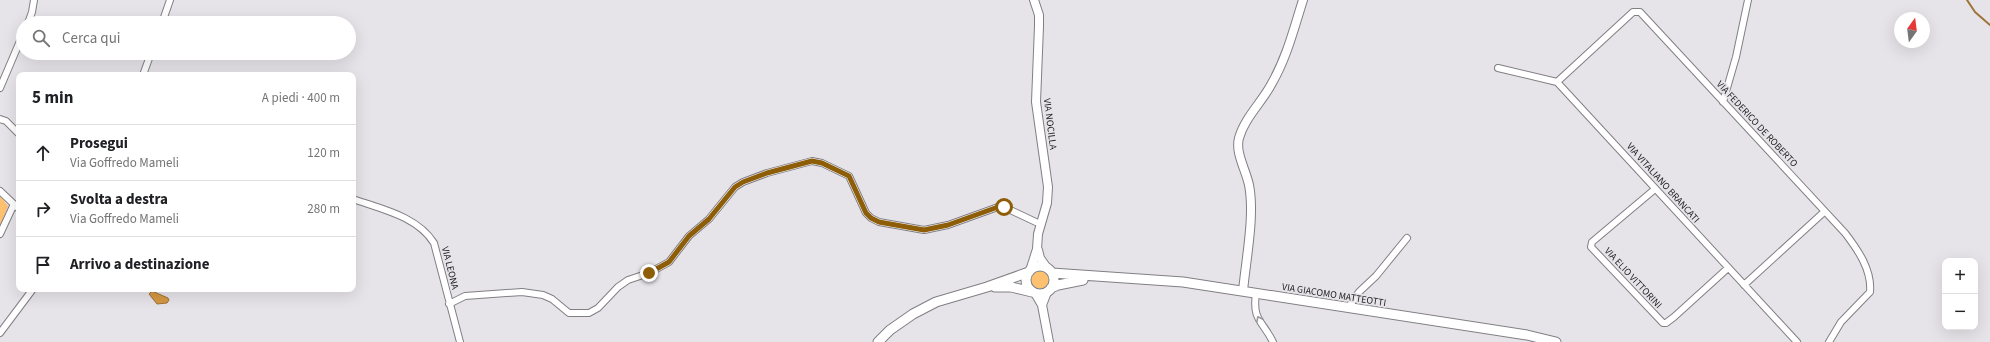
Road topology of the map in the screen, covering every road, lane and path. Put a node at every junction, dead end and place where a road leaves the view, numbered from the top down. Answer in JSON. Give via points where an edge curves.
{"nodes":[{"id":1,"x":34,"y":0,"type":"edge"},
{"id":2,"x":170,"y":0,"type":"edge"},
{"id":3,"x":1034,"y":0,"type":"edge"},
{"id":4,"x":1303,"y":0,"type":"edge"},
{"id":5,"x":1748,"y":0,"type":"edge"},
{"id":6,"x":31,"y":16,"type":"edge"},
{"id":7,"x":164,"y":16,"type":"edge"},
{"id":8,"x":16,"y":50,"type":"edge"},
{"id":9,"x":148,"y":60,"type":"edge"},
{"id":10,"x":1498,"y":68,"type":"dead end"},
{"id":11,"x":144,"y":72,"type":"edge"},
{"id":12,"x":1557,"y":82,"type":"junction"},
{"id":13,"x":0,"y":88,"type":"edge"},
{"id":14,"x":1723,"y":102,"type":"junction"},
{"id":15,"x":0,"y":119,"type":"edge"},
{"id":16,"x":16,"y":131,"type":"edge"},
{"id":17,"x":1655,"y":189,"type":"junction"},
{"id":18,"x":0,"y":191,"type":"edge"},
{"id":19,"x":356,"y":200,"type":"edge"},
{"id":20,"x":16,"y":206,"type":"edge"},
{"id":21,"x":16,"y":209,"type":"edge"},
{"id":22,"x":1824,"y":212,"type":"junction"},
{"id":23,"x":1040,"y":224,"type":"junction"},
{"id":24,"x":0,"y":234,"type":"edge"},
{"id":25,"x":1407,"y":238,"type":"dead end"},
{"id":26,"x":1037,"y":249,"type":"junction"},
{"id":27,"x":1728,"y":268,"type":"junction"},
{"id":28,"x":1049,"y":270,"type":"junction"},
{"id":29,"x":1029,"y":271,"type":"junction"},
{"id":30,"x":1108,"y":277,"type":"junction"},
{"id":31,"x":1744,"y":285,"type":"junction"},
{"id":32,"x":988,"y":287,"type":"junction"},
{"id":33,"x":1049,"y":290,"type":"junction"},
{"id":34,"x":1243,"y":291,"type":"junction"},
{"id":35,"x":31,"y":292,"type":"edge"},
{"id":36,"x":1034,"y":293,"type":"junction"},
{"id":37,"x":1256,"y":293,"type":"junction"},
{"id":38,"x":449,"y":304,"type":"junction"},
{"id":39,"x":1042,"y":305,"type":"junction"},
{"id":40,"x":1348,"y":308,"type":"junction"},
{"id":41,"x":0,"y":333,"type":"edge"},
{"id":42,"x":460,"y":342,"type":"edge"},
{"id":43,"x":878,"y":342,"type":"edge"},
{"id":44,"x":1049,"y":342,"type":"edge"},
{"id":45,"x":1273,"y":342,"type":"edge"},
{"id":46,"x":1552,"y":342,"type":"edge"},
{"id":47,"x":1797,"y":342,"type":"edge"},
{"id":48,"x":1829,"y":342,"type":"edge"}],
"edges":[{"from":1,"to":6,"type":"street"},
{"from":2,"to":7,"type":"street"},
{"from":3,"to":23,"type":"street","name":"VIA NOCILLA","via":[[1039,15],[1036,102],[1048,187],[1047,203]]},
{"from":4,"to":34,"type":"street","via":[[1283,61],[1239,139],[1238,148],[1248,179],[1251,203]]},
{"from":5,"to":14,"type":"street"},
{"from":8,"to":13,"type":"street"},
{"from":9,"to":11,"type":"street"},
{"from":10,"to":12,"type":"street"},
{"from":12,"to":14,"type":"street","name":"VIA FEDERICO DE ROBERTO","via":[[1636,11],[1640,12]]},
{"from":12,"to":17,"type":"street","name":"VIA VITALIANO BRANCATI"},
{"from":14,"to":22,"type":"street","name":"VIA FEDERICO DE ROBERTO"},
{"from":15,"to":16,"type":"street"},
{"from":17,"to":27,"type":"street","name":"VIA VITALIANO BRANCATI"},
{"from":17,"to":27,"type":"street","name":"VIA ELIO VITTORINI","via":[[1592,242],[1591,247],[1660,322],[1666,323],[1674,317]]},
{"from":18,"to":20,"type":"street"},
{"from":19,"to":38,"type":"street","name":"VIA LEONA","via":[[410,220],[424,231],[434,243]]},
{"from":21,"to":24,"type":"street"},
{"from":22,"to":31,"type":"street"},
{"from":22,"to":48,"type":"street","name":"VIA FEDERICO DE ROBERTO","via":[[1855,246],[1870,274],[1871,283],[1866,299],[1841,322]]},
{"from":23,"to":26,"type":"street","name":"VIA NOCILLA"},
{"from":23,"to":38,"type":"street","via":[[1004,207],[924,230],[879,222],[866,213],[849,176],[812,161],[767,173],[735,187],[709,219],[689,236],[669,262],[649,273],[628,280],[589,313],[569,312],[547,297],[522,292],[465,296]]},
{"from":25,"to":40,"type":"street"},
{"from":26,"to":28,"type":"street"},
{"from":26,"to":29,"type":"street","name":"VIA NOCILLA"},
{"from":27,"to":31,"type":"street","name":"VIA VITALIANO BRANCATI"},
{"from":28,"to":29,"type":"main road","via":[[1036,267]]},
{"from":28,"to":30,"type":"main road"},
{"from":28,"to":33,"type":"main road","via":[[1054,278]]},
{"from":29,"to":32,"type":"main road"},
{"from":29,"to":36,"type":"main road","via":[[1027,285]]},
{"from":30,"to":33,"type":"main road","via":[[1072,281]]},
{"from":30,"to":34,"type":"main road","name":"VIA GIACOMO MATTEOTTI","via":[[1183,282]]},
{"from":31,"to":47,"type":"street","name":"VIA VITALIANO BRANCATI"},
{"from":32,"to":36,"type":"main road","via":[[1011,287]]},
{"from":32,"to":43,"type":"main road","via":[[936,302],[913,314]]},
{"from":33,"to":36,"type":"main road"},
{"from":33,"to":39,"type":"street"},
{"from":34,"to":37,"type":"main road","name":"VIA GIACOMO MATTEOTTI"},
{"from":35,"to":41,"type":"street"},
{"from":36,"to":39,"type":"street"},
{"from":37,"to":40,"type":"main road","name":"VIA GIACOMO MATTEOTTI"},
{"from":45,"to":37,"type":"street","one_way":true,"via":[[1258,322]]},
{"from":38,"to":42,"type":"street","name":"VIA LEONA"},
{"from":39,"to":44,"type":"street"},
{"from":40,"to":46,"type":"main road","name":"VIA GIACOMO MATTEOTTI","via":[[1527,335]]}]}
